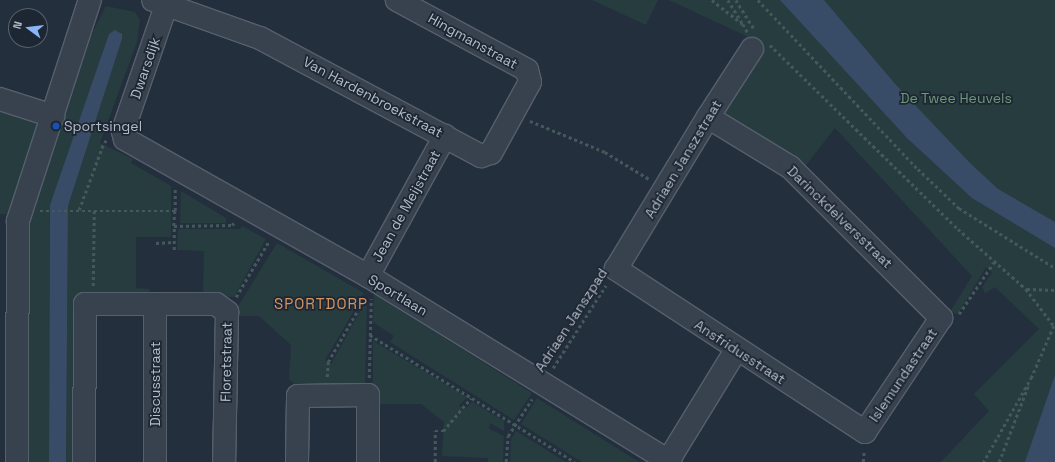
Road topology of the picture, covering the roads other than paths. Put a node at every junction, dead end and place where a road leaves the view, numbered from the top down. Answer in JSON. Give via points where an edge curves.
{"nodes":[{"id":1,"x":90,"y":0,"type":"edge"},
{"id":2,"x":397,"y":0,"type":"edge"},
{"id":3,"x":162,"y":2,"type":"edge"},
{"id":4,"x":212,"y":9,"type":"edge"},
{"id":5,"x":758,"y":42,"type":"road end"},
{"id":6,"x":527,"y":70,"type":"joint"},
{"id":7,"x":0,"y":99,"type":"edge"},
{"id":8,"x":53,"y":116,"type":"junction"},
{"id":9,"x":708,"y":117,"type":"junction"},
{"id":10,"x":123,"y":136,"type":"joint"},
{"id":11,"x":444,"y":136,"type":"junction"},
{"id":12,"x":9,"y":221,"type":"edge"},
{"id":13,"x":616,"y":269,"type":"joint"},
{"id":14,"x":370,"y":280,"type":"junction"},
{"id":15,"x":155,"y":305,"type":"junction"},
{"id":16,"x":941,"y":318,"type":"joint"},
{"id":17,"x":736,"y":350,"type":"junction"},
{"id":18,"x":9,"y":357,"type":"edge"},
{"id":19,"x":865,"y":432,"type":"joint"},
{"id":20,"x":669,"y":461,"type":"edge"},
{"id":21,"x":17,"y":462,"type":"edge"},
{"id":22,"x":84,"y":462,"type":"edge"},
{"id":23,"x":155,"y":462,"type":"edge"},
{"id":24,"x":224,"y":462,"type":"edge"},
{"id":25,"x":297,"y":462,"type":"edge"},
{"id":26,"x":368,"y":462,"type":"edge"}],
"edges":[{"from":1,"to":8,"type":"street"},
{"from":2,"to":6,"type":"street","name":"Hingmanstraat"},
{"from":3,"to":4,"type":"street","name":"Van Hardenbroekstraat"},
{"from":3,"to":10,"type":"street","name":"Dwarsdijk"},
{"from":4,"to":11,"type":"street","name":"Van Hardenbroekstraat"},
{"from":5,"to":9,"type":"street","name":"Adriaen Janszstraat"},
{"from":6,"to":11,"type":"street","name":"Van Hardenbroekstraat","via":[[530,82],[491,153],[481,156]]},
{"from":7,"to":8,"type":"street"},
{"from":8,"to":12,"type":"street"},
{"from":9,"to":13,"type":"street","name":"Adriaen Janszstraat"},
{"from":9,"to":16,"type":"street","name":"Darinckdelversstraat","via":[[790,167]]},
{"from":10,"to":14,"type":"street","name":"Sportlaan"},
{"from":11,"to":14,"type":"street","name":"Jean de Meijstraat"},
{"from":12,"to":18,"type":"street"},
{"from":13,"to":17,"type":"street","name":"Ansfridusstraat"},
{"from":14,"to":20,"type":"street","name":"Sportlaan","via":[[543,382]]},
{"from":15,"to":22,"type":"street","via":[[85,304]]},
{"from":15,"to":23,"type":"street","name":"Discusstraat"},
{"from":15,"to":24,"type":"street","name":"Floretstraat","via":[[216,304],[227,312]]},
{"from":16,"to":19,"type":"street","name":"Islemundastraat"},
{"from":17,"to":19,"type":"street","name":"Ansfridusstraat"},
{"from":17,"to":20,"type":"street"},
{"from":18,"to":21,"type":"street"},
{"from":25,"to":26,"type":"street","via":[[298,396],[368,395]]}]}
